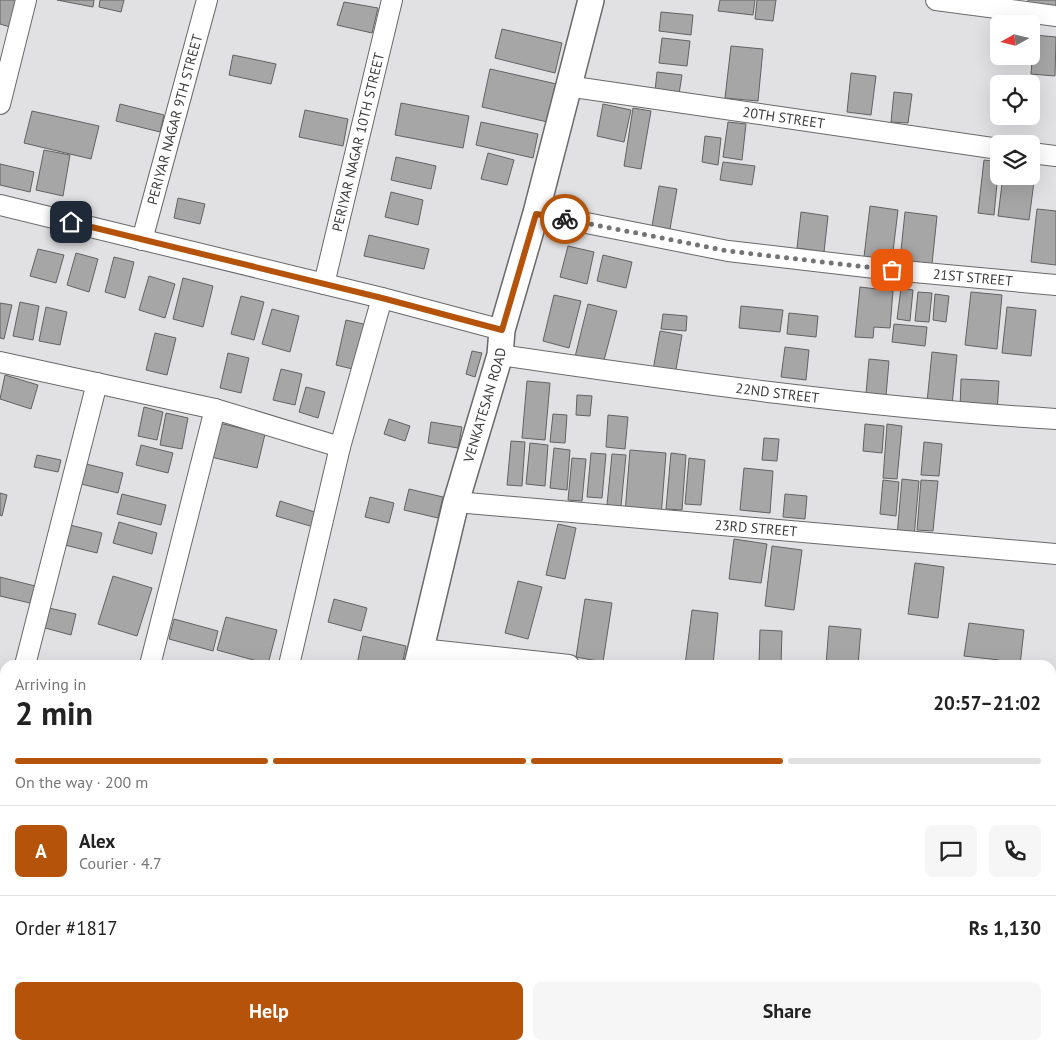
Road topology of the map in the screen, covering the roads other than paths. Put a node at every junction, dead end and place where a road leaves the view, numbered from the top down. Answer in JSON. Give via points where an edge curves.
{"nodes":[{"id":1,"x":26,"y":0,"type":"edge"},
{"id":2,"x":207,"y":0,"type":"edge"},
{"id":3,"x":392,"y":0,"type":"edge"},
{"id":4,"x":591,"y":0,"type":"edge"},
{"id":5,"x":936,"y":0,"type":"edge"},
{"id":6,"x":1056,"y":16,"type":"edge"},
{"id":7,"x":567,"y":86,"type":"junction"},
{"id":8,"x":0,"y":104,"type":"edge"},
{"id":9,"x":990,"y":147,"type":"edge"},
{"id":10,"x":1040,"y":154,"type":"edge"},
{"id":11,"x":1056,"y":156,"type":"edge"},
{"id":12,"x":0,"y":205,"type":"edge"},
{"id":13,"x":536,"y":214,"type":"junction"},
{"id":14,"x":142,"y":240,"type":"junction"},
{"id":15,"x":324,"y":284,"type":"junction"},
{"id":16,"x":1056,"y":285,"type":"edge"},
{"id":17,"x":382,"y":298,"type":"junction"},
{"id":18,"x":502,"y":330,"type":"junction"},
{"id":19,"x":500,"y":355,"type":"junction"},
{"id":20,"x":0,"y":362,"type":"edge"},
{"id":21,"x":97,"y":383,"type":"junction"},
{"id":22,"x":215,"y":409,"type":"junction"},
{"id":23,"x":1056,"y":419,"type":"edge"},
{"id":24,"x":340,"y":447,"type":"junction"},
{"id":25,"x":456,"y":502,"type":"junction"},
{"id":26,"x":1056,"y":554,"type":"edge"},
{"id":27,"x":419,"y":657,"type":"edge"},
{"id":28,"x":26,"y":660,"type":"edge"},
{"id":29,"x":151,"y":660,"type":"edge"},
{"id":30,"x":290,"y":660,"type":"edge"},
{"id":31,"x":475,"y":660,"type":"edge"}],
"edges":[{"from":1,"to":8,"type":"street"},
{"from":2,"to":14,"type":"street","name":"PERIYAR NAGAR 9TH STREET"},
{"from":3,"to":15,"type":"street","name":"PERIYAR NAGAR 10TH STREET"},
{"from":4,"to":7,"type":"street","name":"VENKATESAN ROAD"},
{"from":5,"to":6,"type":"street"},
{"from":7,"to":9,"type":"street","name":"20TH STREET"},
{"from":7,"to":13,"type":"street","name":"VENKATESAN ROAD"},
{"from":10,"to":11,"type":"street"},
{"from":12,"to":14,"type":"street"},
{"from":13,"to":16,"type":"street","name":"21ST STREET","via":[[728,251]]},
{"from":13,"to":18,"type":"street","name":"VENKATESAN ROAD"},
{"from":14,"to":15,"type":"street"},
{"from":15,"to":17,"type":"street"},
{"from":17,"to":18,"type":"street"},
{"from":17,"to":24,"type":"street"},
{"from":18,"to":19,"type":"street","name":"VENKATESAN ROAD"},
{"from":19,"to":23,"type":"street","name":"22ND STREET","via":[[787,394]]},
{"from":19,"to":25,"type":"street","name":"VENKATESAN ROAD"},
{"from":20,"to":21,"type":"street"},
{"from":21,"to":22,"type":"street"},
{"from":21,"to":28,"type":"street"},
{"from":22,"to":24,"type":"street"},
{"from":22,"to":29,"type":"street"},
{"from":24,"to":30,"type":"street"},
{"from":25,"to":26,"type":"street","name":"23RD STREET"},
{"from":25,"to":27,"type":"street","name":"VENKATESAN ROAD"},
{"from":27,"to":31,"type":"street"}]}
